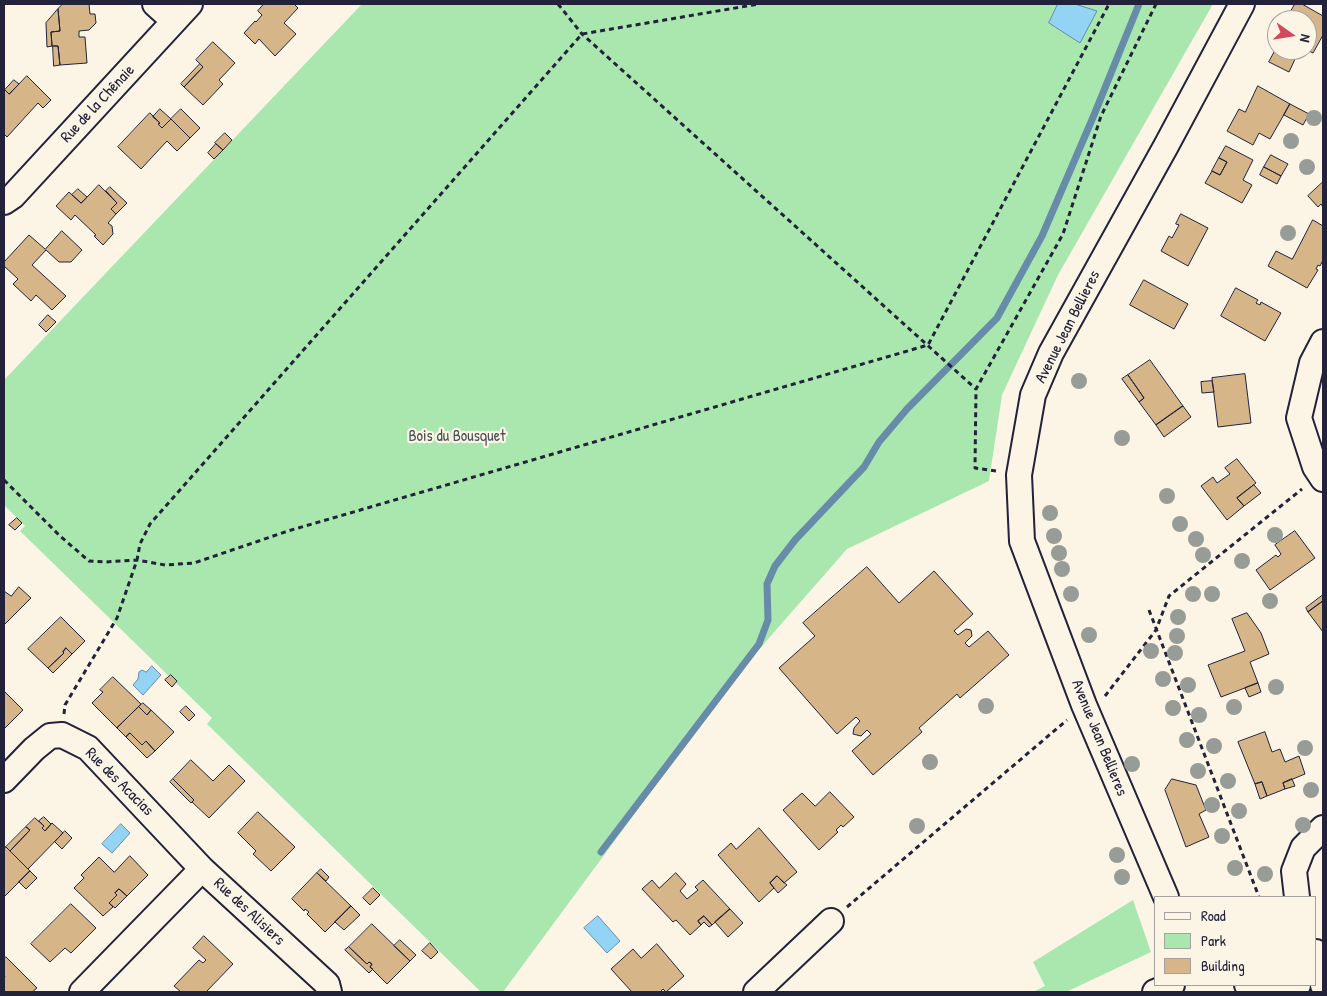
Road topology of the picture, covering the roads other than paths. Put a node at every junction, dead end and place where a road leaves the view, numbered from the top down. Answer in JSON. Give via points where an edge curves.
{"nodes":[{"id":1,"x":155,"y":4,"type":"edge"},
{"id":2,"x":190,"y":4,"type":"edge"},
{"id":3,"x":1242,"y":4,"type":"edge"},
{"id":4,"x":174,"y":22,"type":"junction"},
{"id":5,"x":4,"y":202,"type":"edge"},
{"id":6,"x":1323,"y":342,"type":"edge"},
{"id":7,"x":1322,"y":477,"type":"edge"},
{"id":8,"x":4,"y":780,"type":"edge"},
{"id":9,"x":1323,"y":828,"type":"edge"},
{"id":10,"x":202,"y":869,"type":"junction"},
{"id":11,"x":1166,"y":896,"type":"edge"},
{"id":12,"x":1297,"y":896,"type":"edge"},
{"id":13,"x":830,"y":921,"type":"road end"},
{"id":14,"x":1317,"y":962,"type":"edge"},
{"id":15,"x":1169,"y":986,"type":"edge"},
{"id":16,"x":1250,"y":986,"type":"edge"},
{"id":17,"x":1323,"y":986,"type":"edge"},
{"id":18,"x":82,"y":992,"type":"edge"},
{"id":19,"x":329,"y":992,"type":"edge"},
{"id":20,"x":756,"y":992,"type":"edge"},
{"id":21,"x":1154,"y":992,"type":"edge"},
{"id":22,"x":1271,"y":992,"type":"edge"}],
"edges":[{"from":1,"to":4,"type":"street"},
{"from":2,"to":4,"type":"street","name":"Rue de la Chênaie"},
{"from":3,"to":11,"type":"street","name":"Avenue Jean Bellieres","via":[[1051,353],[1033,395],[1019,476],[1022,541],[1092,697]]},
{"from":4,"to":5,"type":"street","name":"Rue de la Chênaie"},
{"from":6,"to":7,"type":"street","via":[[1312,364],[1299,418],[1315,466]]},
{"from":8,"to":10,"type":"street","name":"Rue des Acacias","via":[[50,736],[62,735],[88,748]]},
{"from":9,"to":12,"type":"street","via":[[1303,848],[1294,871]]},
{"from":10,"to":18,"type":"street","name":"Rue des Alisiers"},
{"from":10,"to":19,"type":"street","name":"Rue des Alisiers","via":[[327,984]]},
{"from":13,"to":20,"type":"street"},
{"from":14,"to":17,"type":"street"},
{"from":15,"to":21,"type":"street"},
{"from":16,"to":22,"type":"street"}]}
